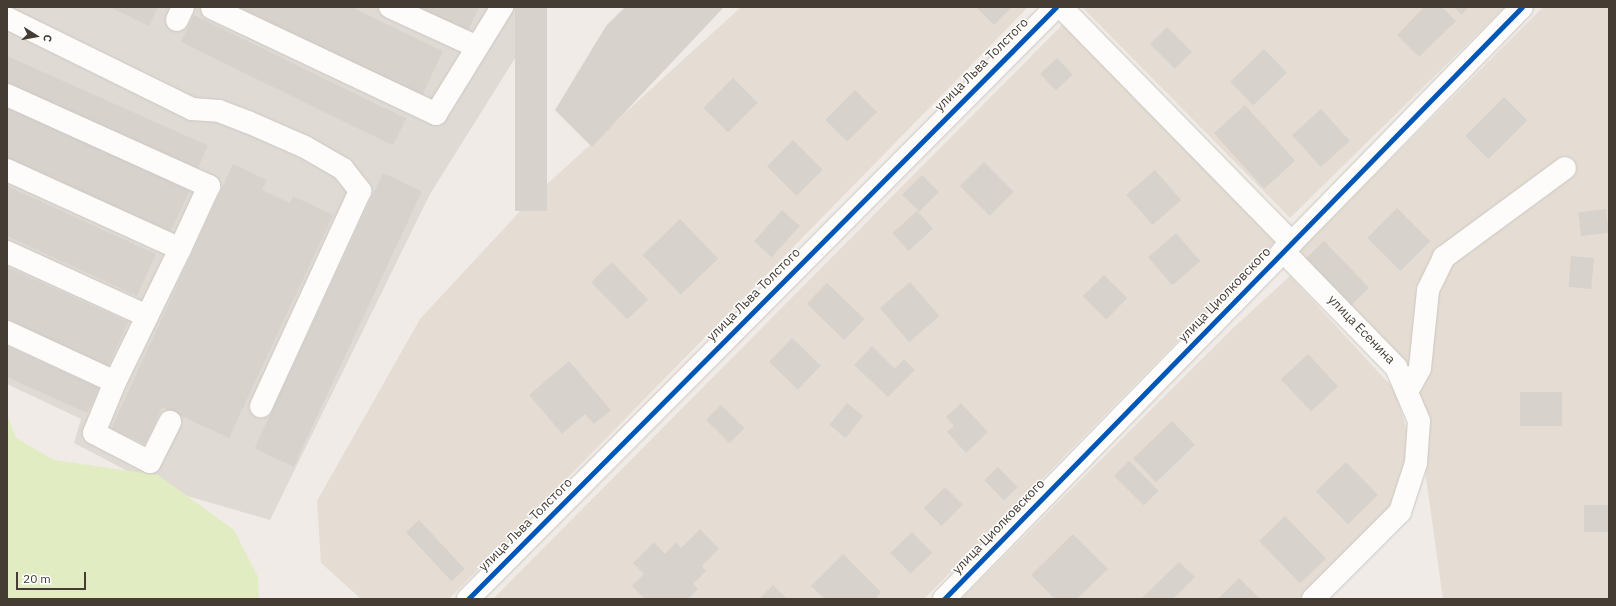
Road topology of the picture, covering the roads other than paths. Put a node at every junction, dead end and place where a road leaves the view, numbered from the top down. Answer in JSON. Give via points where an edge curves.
{"nodes":[{"id":1,"x":390,"y":7,"type":"edge"},
{"id":2,"x":502,"y":7,"type":"edge"},
{"id":3,"x":1056,"y":7,"type":"edge"},
{"id":4,"x":1061,"y":7,"type":"edge"},
{"id":5,"x":1522,"y":7,"type":"edge"},
{"id":6,"x":212,"y":8,"type":"edge"},
{"id":7,"x":7,"y":18,"type":"edge"},
{"id":8,"x":477,"y":47,"type":"junction"},
{"id":9,"x":7,"y":95,"type":"edge"},
{"id":10,"x":1565,"y":168,"type":"dead end"},
{"id":11,"x":7,"y":170,"type":"edge"},
{"id":12,"x":1288,"y":247,"type":"junction"},
{"id":13,"x":180,"y":249,"type":"junction"},
{"id":14,"x":7,"y":252,"type":"edge"},
{"id":15,"x":147,"y":316,"type":"junction"},
{"id":16,"x":7,"y":332,"type":"edge"},
{"id":17,"x":115,"y":382,"type":"junction"},
{"id":18,"x":1408,"y":390,"type":"junction"},
{"id":19,"x":262,"y":406,"type":"dead end"},
{"id":20,"x":170,"y":422,"type":"dead end"},
{"id":21,"x":468,"y":599,"type":"edge"},
{"id":22,"x":944,"y":599,"type":"edge"},
{"id":23,"x":1313,"y":599,"type":"edge"}],
"edges":[{"from":1,"to":8,"type":"street"},
{"from":2,"to":8,"type":"street"},
{"from":3,"to":21,"type":"street","name":"улица Льва Толстого"},
{"from":4,"to":12,"type":"street","name":"улица Есенина"},
{"from":5,"to":12,"type":"street","name":"улица Циолковского"},
{"from":6,"to":8,"type":"street","via":[[436,114]]},
{"from":7,"to":19,"type":"street","via":[[192,110],[219,111],[305,147],[343,169],[360,191]]},
{"from":9,"to":13,"type":"street","via":[[209,186]]},
{"from":10,"to":18,"type":"street","via":[[1444,257],[1428,290],[1420,368]]},
{"from":11,"to":13,"type":"street"},
{"from":12,"to":18,"type":"street","name":"улица Есенина","via":[[1396,366]]},
{"from":12,"to":22,"type":"street","name":"улица Циолковского"},
{"from":13,"to":15,"type":"street"},
{"from":14,"to":15,"type":"street"},
{"from":15,"to":17,"type":"street"},
{"from":16,"to":17,"type":"street"},
{"from":17,"to":20,"type":"street","via":[[94,433],[150,462]]},
{"from":18,"to":23,"type":"street","name":"улица Есенина","via":[[1419,421],[1416,463],[1400,512]]}]}
